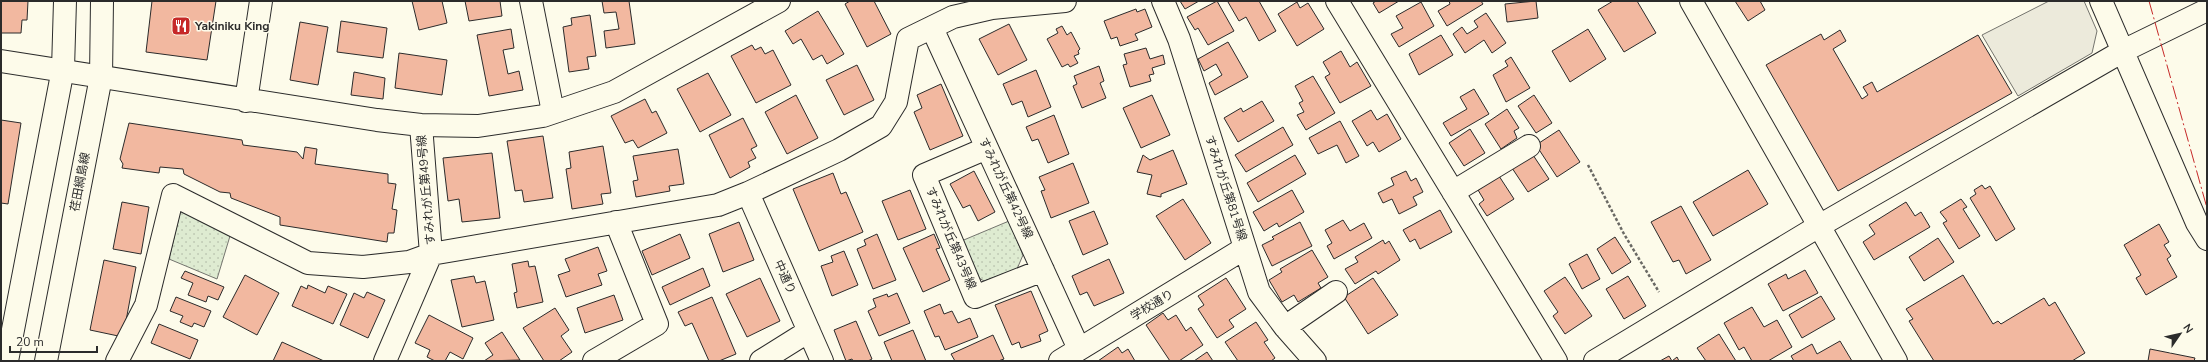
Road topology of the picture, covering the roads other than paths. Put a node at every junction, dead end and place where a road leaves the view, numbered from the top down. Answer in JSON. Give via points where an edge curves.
{"nodes":[{"id":1,"x":65,"y":1,"type":"edge"},
{"id":2,"x":102,"y":1,"type":"edge"},
{"id":3,"x":261,"y":1,"type":"edge"},
{"id":4,"x":531,"y":1,"type":"edge"},
{"id":5,"x":779,"y":1,"type":"edge"},
{"id":6,"x":1065,"y":1,"type":"edge"},
{"id":7,"x":1163,"y":1,"type":"edge"},
{"id":8,"x":1337,"y":1,"type":"edge"},
{"id":9,"x":1691,"y":1,"type":"edge"},
{"id":10,"x":2101,"y":1,"type":"edge"},
{"id":11,"x":756,"y":6,"type":"edge"},
{"id":12,"x":2207,"y":10,"type":"edge"},
{"id":13,"x":932,"y":28,"type":"junction"},
{"id":14,"x":2123,"y":51,"type":"junction"},
{"id":15,"x":1,"y":61,"type":"edge"},
{"id":16,"x":62,"y":69,"type":"junction"},
{"id":17,"x":101,"y":77,"type":"junction"},
{"id":18,"x":246,"y":101,"type":"junction"},
{"id":19,"x":553,"y":112,"type":"junction"},
{"id":20,"x":421,"y":125,"type":"junction"},
{"id":21,"x":1529,"y":146,"type":"dead end"},
{"id":22,"x":987,"y":148,"type":"junction"},
{"id":23,"x":1453,"y":192,"type":"junction"},
{"id":24,"x":748,"y":193,"type":"junction"},
{"id":25,"x":616,"y":222,"type":"junction"},
{"id":26,"x":1819,"y":226,"type":"junction"},
{"id":27,"x":2207,"y":239,"type":"edge"},
{"id":28,"x":1245,"y":248,"type":"junction"},
{"id":29,"x":432,"y":254,"type":"junction"},
{"id":30,"x":1043,"y":270,"type":"junction"},
{"id":31,"x":1336,"y":292,"type":"dead end"},
{"id":32,"x":1285,"y":327,"type":"junction"},
{"id":33,"x":809,"y":331,"type":"junction"},
{"id":34,"x":1079,"y":349,"type":"junction"},
{"id":35,"x":7,"y":361,"type":"edge"},
{"id":36,"x":46,"y":361,"type":"edge"},
{"id":37,"x":117,"y":361,"type":"edge"},
{"id":38,"x":385,"y":361,"type":"edge"},
{"id":39,"x":594,"y":361,"type":"edge"},
{"id":40,"x":761,"y":361,"type":"edge"},
{"id":41,"x":822,"y":361,"type":"edge"},
{"id":42,"x":1060,"y":361,"type":"edge"},
{"id":43,"x":1313,"y":361,"type":"edge"},
{"id":44,"x":1556,"y":361,"type":"edge"},
{"id":45,"x":1595,"y":361,"type":"edge"},
{"id":46,"x":1896,"y":361,"type":"edge"}],
"edges":[{"from":1,"to":16,"type":"street"},
{"from":2,"to":17,"type":"street","name":"荏田綱島線"},
{"from":3,"to":18,"type":"street"},
{"from":4,"to":19,"type":"street"},
{"from":5,"to":11,"type":"street"},
{"from":6,"to":13,"type":"street","via":[[992,8],[954,18]]},
{"from":7,"to":28,"type":"street","name":"すみれが丘第81号線","via":[[1179,39]]},
{"from":8,"to":23,"type":"street"},
{"from":9,"to":26,"type":"street"},
{"from":10,"to":14,"type":"street"},
{"from":11,"to":19,"type":"street","via":[[614,92]]},
{"from":12,"to":14,"type":"street"},
{"from":13,"to":22,"type":"street","name":"すみれが丘第42号線"},
{"from":13,"to":24,"type":"street","via":[[908,39],[896,102],[881,126],[839,150]]},
{"from":14,"to":26,"type":"street"},
{"from":14,"to":27,"type":"street","via":[[2197,223]]},
{"from":15,"to":16,"type":"street"},
{"from":16,"to":17,"type":"street"},
{"from":16,"to":35,"type":"street"},
{"from":17,"to":18,"type":"street"},
{"from":17,"to":36,"type":"street","name":"荏田綱島線"},
{"from":18,"to":20,"type":"street"},
{"from":19,"to":20,"type":"street","via":[[543,116],[478,126]]},
{"from":20,"to":29,"type":"street","name":"すみれが丘第49号線"},
{"from":21,"to":23,"type":"street"},
{"from":22,"to":30,"type":"street","name":"すみれが丘第42号線"},
{"from":22,"to":30,"type":"street","name":"すみれが丘第43号線","via":[[924,175],[976,296]]},
{"from":23,"to":44,"type":"street"},
{"from":24,"to":25,"type":"street","via":[[718,205]]},
{"from":24,"to":33,"type":"street","name":"中通り"},
{"from":25,"to":29,"type":"street"},
{"from":25,"to":39,"type":"street","via":[[657,324]]},
{"from":26,"to":45,"type":"street"},
{"from":26,"to":46,"type":"street"},
{"from":28,"to":32,"type":"street","name":"すみれが丘第81号線","via":[[1259,292]]},
{"from":28,"to":34,"type":"street","name":"学校通り"},
{"from":29,"to":37,"type":"street","via":[[409,262],[363,267],[308,263],[173,195],[146,304]]},
{"from":29,"to":38,"type":"street"},
{"from":30,"to":34,"type":"street","name":"すみれが丘第42号線"},
{"from":31,"to":32,"type":"street"},
{"from":32,"to":43,"type":"street","name":"すみれが丘第81号線"},
{"from":33,"to":40,"type":"street"},
{"from":33,"to":41,"type":"street","name":"中通り"},
{"from":34,"to":42,"type":"street","name":"学校通り"}]}
